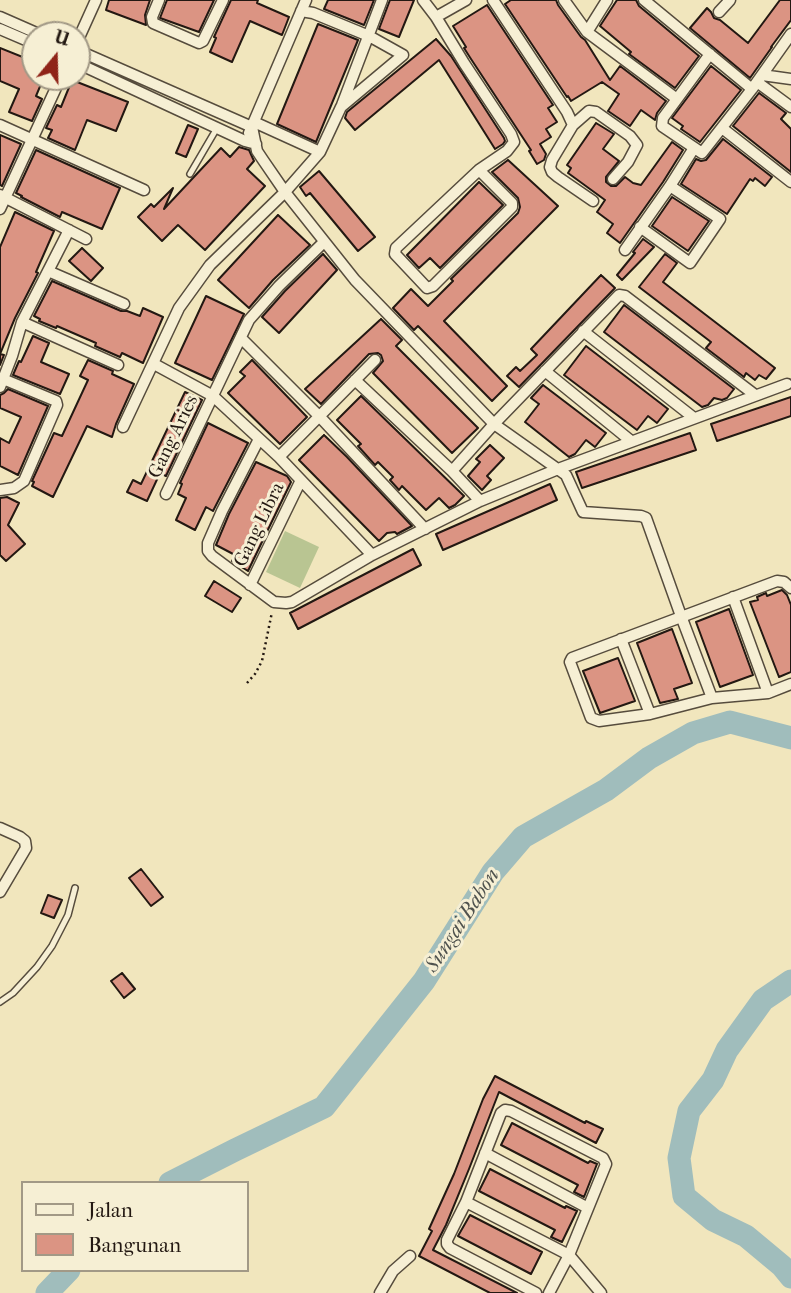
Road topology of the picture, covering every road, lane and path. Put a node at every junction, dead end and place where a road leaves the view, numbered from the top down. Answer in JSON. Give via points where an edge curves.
{"nodes":[{"id":1,"x":96,"y":0,"type":"edge"},
{"id":2,"x":159,"y":0,"type":"edge"},
{"id":3,"x":223,"y":0,"type":"edge"},
{"id":4,"x":306,"y":0,"type":"edge"},
{"id":5,"x":382,"y":0,"type":"edge"},
{"id":6,"x":423,"y":0,"type":"edge"},
{"id":7,"x":466,"y":0,"type":"edge"},
{"id":8,"x":494,"y":0,"type":"edge"},
{"id":9,"x":564,"y":0,"type":"edge"},
{"id":10,"x":607,"y":0,"type":"edge"},
{"id":11,"x":644,"y":0,"type":"edge"},
{"id":12,"x":730,"y":0,"type":"edge"},
{"id":13,"x":301,"y":11,"type":"junction"},
{"id":14,"x":719,"y":12,"type":"dead end"},
{"id":15,"x":0,"y":17,"type":"edge"},
{"id":16,"x":436,"y":17,"type":"junction"},
{"id":17,"x":86,"y":21,"type":"edge"},
{"id":18,"x":21,"y":26,"type":"edge"},
{"id":19,"x":0,"y":29,"type":"edge"},
{"id":20,"x":587,"y":32,"type":"junction"},
{"id":21,"x":791,"y":34,"type":"edge"},
{"id":22,"x":369,"y":36,"type":"junction"},
{"id":23,"x":21,"y":38,"type":"edge"},
{"id":24,"x":710,"y":54,"type":"junction"},
{"id":25,"x":91,"y":57,"type":"edge"},
{"id":26,"x":91,"y":70,"type":"edge"},
{"id":27,"x":791,"y":79,"type":"edge"},
{"id":28,"x":757,"y":82,"type":"junction"},
{"id":29,"x":55,"y":91,"type":"edge"},
{"id":30,"x":677,"y":99,"type":"junction"},
{"id":31,"x":341,"y":107,"type":"junction"},
{"id":32,"x":791,"y":107,"type":"edge"},
{"id":33,"x":253,"y":124,"type":"junction"},
{"id":34,"x":0,"y":125,"type":"edge"},
{"id":35,"x":573,"y":125,"type":"junction"},
{"id":36,"x":217,"y":128,"type":"junction"},
{"id":37,"x":722,"y":128,"type":"junction"},
{"id":38,"x":33,"y":140,"type":"junction"},
{"id":39,"x":250,"y":142,"type":"junction"},
{"id":40,"x":694,"y":148,"type":"junction"},
{"id":41,"x":320,"y":152,"type":"junction"},
{"id":42,"x":479,"y":170,"type":"junction"},
{"id":43,"x":190,"y":174,"type":"dead end"},
{"id":44,"x":613,"y":179,"type":"dead end"},
{"id":45,"x":791,"y":182,"type":"edge"},
{"id":46,"x":670,"y":186,"type":"junction"},
{"id":47,"x":144,"y":190,"type":"dead end"},
{"id":48,"x":285,"y":192,"type":"junction"},
{"id":49,"x":3,"y":196,"type":"edge"},
{"id":50,"x":593,"y":201,"type":"dead end"},
{"id":51,"x":0,"y":209,"type":"edge"},
{"id":52,"x":640,"y":227,"type":"junction"},
{"id":53,"x":69,"y":230,"type":"junction"},
{"id":54,"x":86,"y":239,"type":"dead end"},
{"id":55,"x":324,"y":242,"type":"junction"},
{"id":56,"x":625,"y":250,"type":"dead end"},
{"id":57,"x":48,"y":271,"type":"junction"},
{"id":58,"x":124,"y":304,"type":"dead end"},
{"id":59,"x":22,"y":322,"type":"junction"},
{"id":60,"x":583,"y":331,"type":"junction"},
{"id":61,"x":241,"y":338,"type":"junction"},
{"id":62,"x":0,"y":351,"type":"edge"},
{"id":63,"x":12,"y":356,"type":"junction"},
{"id":64,"x":375,"y":360,"type":"dead end"},
{"id":65,"x":154,"y":364,"type":"junction"},
{"id":66,"x":118,"y":365,"type":"dead end"},
{"id":67,"x":545,"y":371,"type":"junction"},
{"id":68,"x":355,"y":380,"type":"junction"},
{"id":69,"x":1,"y":383,"type":"edge"},
{"id":70,"x":786,"y":384,"type":"dead end"},
{"id":71,"x":755,"y":395,"type":"junction"},
{"id":72,"x":213,"y":396,"type":"junction"},
{"id":73,"x":320,"y":417,"type":"junction"},
{"id":74,"x":694,"y":418,"type":"junction"},
{"id":75,"x":494,"y":424,"type":"junction"},
{"id":76,"x":123,"y":426,"type":"dead end"},
{"id":77,"x":259,"y":439,"type":"junction"},
{"id":78,"x":631,"y":442,"type":"junction"},
{"id":79,"x":279,"y":457,"type":"junction"},
{"id":80,"x":558,"y":469,"type":"junction"},
{"id":81,"x":452,"y":471,"type":"junction"},
{"id":82,"x":301,"y":480,"type":"junction"},
{"id":83,"x":0,"y":490,"type":"edge"},
{"id":84,"x":166,"y":494,"type":"dead end"},
{"id":85,"x":480,"y":501,"type":"junction"},
{"id":86,"x":425,"y":529,"type":"junction"},
{"id":87,"x":372,"y":555,"type":"junction"},
{"id":88,"x":250,"y":584,"type":"junction"},
{"id":89,"x":791,"y":588,"type":"edge"},
{"id":90,"x":733,"y":597,"type":"junction"},
{"id":91,"x":274,"y":602,"type":"junction"},
{"id":92,"x":681,"y":616,"type":"junction"},
{"id":93,"x":621,"y":639,"type":"junction"},
{"id":94,"x":247,"y":683,"type":"dead end"},
{"id":95,"x":791,"y":684,"type":"edge"},
{"id":96,"x":768,"y":693,"type":"junction"},
{"id":97,"x":712,"y":698,"type":"junction"},
{"id":98,"x":650,"y":714,"type":"junction"},
{"id":99,"x":0,"y":828,"type":"edge"},
{"id":100,"x":75,"y":888,"type":"dead end"},
{"id":101,"x":0,"y":892,"type":"edge"},
{"id":102,"x":0,"y":1002,"type":"edge"},
{"id":103,"x":485,"y":1153,"type":"junction"},
{"id":104,"x":466,"y":1202,"type":"junction"},
{"id":105,"x":588,"y":1208,"type":"junction"},
{"id":106,"x":569,"y":1255,"type":"junction"},
{"id":107,"x":410,"y":1256,"type":"dead end"},
{"id":108,"x":380,"y":1293,"type":"edge"},
{"id":109,"x":536,"y":1293,"type":"edge"},
{"id":110,"x":549,"y":1293,"type":"edge"},
{"id":111,"x":601,"y":1293,"type":"edge"}],
"edges":[{"from":1,"to":17,"type":"street"},
{"from":2,"to":3,"type":"street","via":[[153,23],[199,43]]},
{"from":4,"to":13,"type":"street"},
{"from":5,"to":22,"type":"street"},
{"from":6,"to":16,"type":"street"},
{"from":7,"to":16,"type":"street"},
{"from":8,"to":35,"type":"street"},
{"from":9,"to":20,"type":"street"},
{"from":10,"to":20,"type":"street"},
{"from":11,"to":24,"type":"street"},
{"from":12,"to":14,"type":"street"},
{"from":13,"to":22,"type":"street"},
{"from":13,"to":33,"type":"street"},
{"from":15,"to":18,"type":"street"},
{"from":16,"to":42,"type":"street","via":[[514,142]]},
{"from":19,"to":23,"type":"street"},
{"from":20,"to":30,"type":"street"},
{"from":21,"to":28,"type":"street"},
{"from":22,"to":31,"type":"street"},
{"from":22,"to":31,"type":"street","via":[[403,55]]},
{"from":24,"to":28,"type":"street"},
{"from":24,"to":30,"type":"street"},
{"from":25,"to":33,"type":"street"},
{"from":26,"to":36,"type":"street"},
{"from":27,"to":28,"type":"street"},
{"from":28,"to":32,"type":"street"},
{"from":28,"to":37,"type":"street"},
{"from":29,"to":38,"type":"street"},
{"from":30,"to":40,"type":"street","via":[[662,124]]},
{"from":31,"to":41,"type":"street"},
{"from":33,"to":39,"type":"street"},
{"from":33,"to":41,"type":"street"},
{"from":34,"to":38,"type":"street"},
{"from":35,"to":44,"type":"street","via":[[592,111],[633,139],[637,145]]},
{"from":35,"to":50,"type":"street","via":[[550,167]]},
{"from":36,"to":39,"type":"street"},
{"from":36,"to":43,"type":"lane"},
{"from":37,"to":40,"type":"street","via":[[703,152]]},
{"from":37,"to":45,"type":"street"},
{"from":38,"to":47,"type":"street"},
{"from":38,"to":49,"type":"street"},
{"from":39,"to":48,"type":"street"},
{"from":40,"to":46,"type":"street"},
{"from":41,"to":48,"type":"street"},
{"from":42,"to":42,"type":"street","via":[[396,248],[395,254],[427,288],[512,207]]},
{"from":46,"to":52,"type":"street"},
{"from":46,"to":52,"type":"street","via":[[720,219],[690,263]]},
{"from":48,"to":55,"type":"street"},
{"from":48,"to":65,"type":"street","via":[[211,265],[179,308]]},
{"from":49,"to":51,"type":"street"},
{"from":49,"to":53,"type":"street"},
{"from":52,"to":56,"type":"street"},
{"from":53,"to":54,"type":"street"},
{"from":53,"to":57,"type":"street"},
{"from":55,"to":61,"type":"street","name":"Gang Aries","via":[[249,320]]},
{"from":55,"to":75,"type":"street"},
{"from":57,"to":58,"type":"street"},
{"from":57,"to":59,"type":"street"},
{"from":59,"to":63,"type":"street"},
{"from":59,"to":66,"type":"street"},
{"from":60,"to":67,"type":"street"},
{"from":60,"to":71,"type":"street","via":[[616,296],[623,295]]},
{"from":60,"to":74,"type":"street"},
{"from":61,"to":72,"type":"street","name":"Gang Aries"},
{"from":61,"to":73,"type":"street"},
{"from":62,"to":63,"type":"street"},
{"from":63,"to":69,"type":"street"},
{"from":64,"to":68,"type":"street"},
{"from":65,"to":72,"type":"street"},
{"from":65,"to":76,"type":"street"},
{"from":67,"to":75,"type":"street"},
{"from":67,"to":78,"type":"street"},
{"from":68,"to":73,"type":"street"},
{"from":68,"to":81,"type":"street"},
{"from":69,"to":83,"type":"street","via":[[57,405],[24,481]]},
{"from":70,"to":71,"type":"street"},
{"from":71,"to":74,"type":"street"},
{"from":72,"to":77,"type":"street"},
{"from":72,"to":84,"type":"street","name":"Gang Aries"},
{"from":73,"to":79,"type":"street"},
{"from":73,"to":86,"type":"street"},
{"from":74,"to":78,"type":"street"},
{"from":75,"to":80,"type":"street"},
{"from":75,"to":81,"type":"street"},
{"from":77,"to":79,"type":"street"},
{"from":77,"to":88,"type":"street","via":[[208,544],[212,556]]},
{"from":78,"to":80,"type":"street"},
{"from":79,"to":82,"type":"street"},
{"from":80,"to":85,"type":"street"},
{"from":80,"to":92,"type":"street","via":[[566,475],[585,513],[646,518]]},
{"from":81,"to":85,"type":"street"},
{"from":82,"to":87,"type":"street"},
{"from":82,"to":88,"type":"street","name":"Gang Libra"},
{"from":85,"to":86,"type":"street"},
{"from":86,"to":87,"type":"street"},
{"from":87,"to":91,"type":"street","via":[[292,602]]},
{"from":88,"to":91,"type":"street"},
{"from":89,"to":90,"type":"street","via":[[777,581]]},
{"from":90,"to":92,"type":"street"},
{"from":90,"to":96,"type":"street"},
{"from":91,"to":94,"type":"path","via":[[262,661]]},
{"from":92,"to":93,"type":"street"},
{"from":92,"to":97,"type":"street"},
{"from":93,"to":98,"type":"street"},
{"from":93,"to":98,"type":"street","via":[[572,657],[570,662],[591,718],[599,721]]},
{"from":95,"to":96,"type":"street"},
{"from":96,"to":97,"type":"street"},
{"from":97,"to":98,"type":"street"},
{"from":99,"to":101,"type":"street","via":[[20,837],[26,848]]},
{"from":100,"to":102,"type":"lane","via":[[52,946]]},
{"from":103,"to":104,"type":"street"},
{"from":103,"to":105,"type":"street"},
{"from":103,"to":105,"type":"street","via":[[505,1110],[604,1158],[607,1164]]},
{"from":104,"to":106,"type":"street"},
{"from":104,"to":109,"type":"street","via":[[447,1240],[450,1248]]},
{"from":105,"to":106,"type":"street"},
{"from":106,"to":110,"type":"street"},
{"from":106,"to":111,"type":"street"},
{"from":107,"to":108,"type":"street","via":[[393,1271]]}]}
